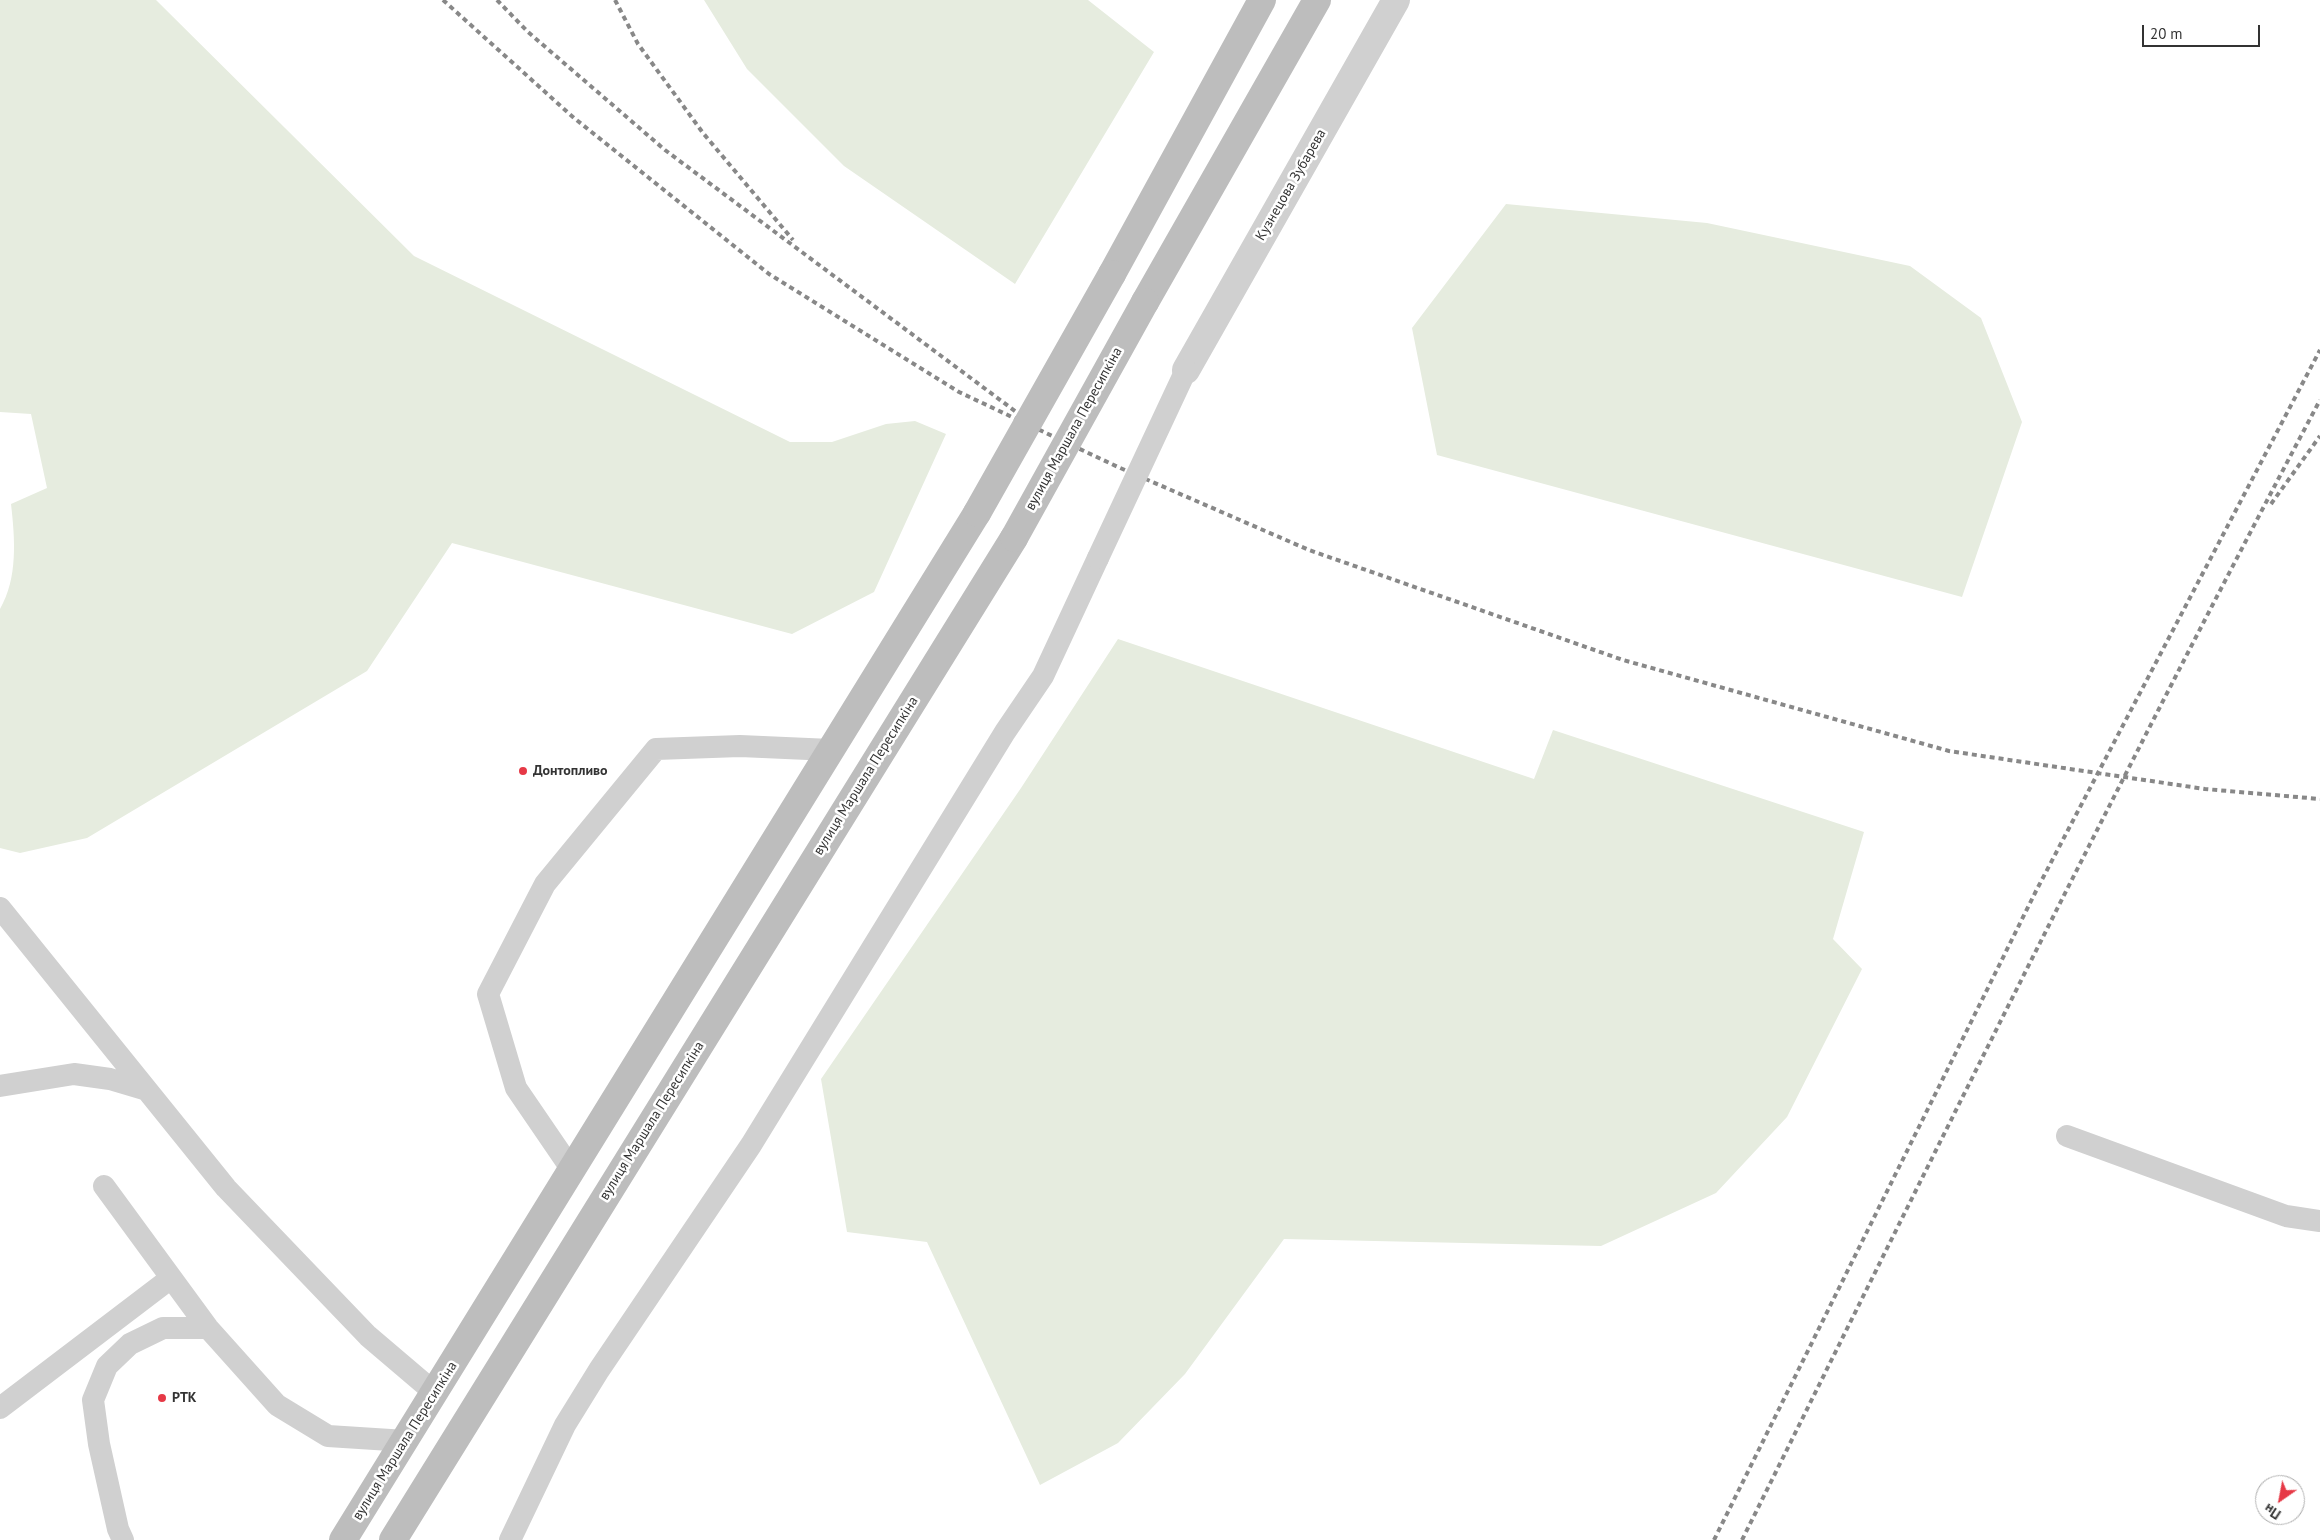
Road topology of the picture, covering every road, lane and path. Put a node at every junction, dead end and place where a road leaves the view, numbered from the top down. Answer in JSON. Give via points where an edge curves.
{"nodes":[{"id":1,"x":1262,"y":0,"type":"edge"},
{"id":2,"x":1317,"y":0,"type":"edge"},
{"id":3,"x":1396,"y":0,"type":"edge"},
{"id":4,"x":1186,"y":370,"type":"joint"},
{"id":5,"x":831,"y":750,"type":"junction"},
{"id":6,"x":0,"y":908,"type":"edge"},
{"id":7,"x":0,"y":1086,"type":"edge"},
{"id":8,"x":147,"y":1090,"type":"junction"},
{"id":9,"x":2067,"y":1136,"type":"dead end"},
{"id":10,"x":572,"y":1170,"type":"junction"},
{"id":11,"x":104,"y":1186,"type":"dead end"},
{"id":12,"x":2320,"y":1221,"type":"edge"},
{"id":13,"x":171,"y":1278,"type":"junction"},
{"id":14,"x":208,"y":1328,"type":"junction"},
{"id":15,"x":435,"y":1393,"type":"junction"},
{"id":16,"x":0,"y":1408,"type":"edge"},
{"id":17,"x":406,"y":1440,"type":"junction"},
{"id":18,"x":123,"y":1540,"type":"edge"},
{"id":19,"x":343,"y":1540,"type":"edge"},
{"id":20,"x":393,"y":1540,"type":"edge"},
{"id":21,"x":510,"y":1540,"type":"edge"}],
"edges":[{"from":1,"to":5,"type":"main road","name":"вулиця Маршала Пересипкіна","bridge":true,"via":[[977,513]]},
{"from":2,"to":20,"type":"main road","name":"вулиця Маршала Пересипкіна","bridge":true,"via":[[1014,538]]},
{"from":3,"to":4,"type":"street","name":"Кузнецова Зубарева"},
{"from":4,"to":21,"type":"lane","bridge":true,"via":[[1043,676],[751,1144],[594,1378],[566,1425]]},
{"from":5,"to":10,"type":"main road","name":"вулиця Маршала Пересипкіна"},
{"from":5,"to":10,"type":"lane","via":[[740,746],[656,749],[545,884],[488,994],[516,1088]]},
{"from":6,"to":8,"type":"lane"},
{"from":7,"to":8,"type":"lane","via":[[74,1074],[110,1079]]},
{"from":8,"to":15,"type":"lane","via":[[233,1195],[368,1336]]},
{"from":9,"to":12,"type":"lane","via":[[2286,1216]]},
{"from":10,"to":15,"type":"main road","name":"вулиця Маршала Пересипкіна"},
{"from":11,"to":13,"type":"lane"},
{"from":13,"to":14,"type":"lane"},
{"from":13,"to":16,"type":"lane"},
{"from":14,"to":17,"type":"lane","via":[[277,1405],[328,1436]]},
{"from":14,"to":18,"type":"lane","via":[[163,1328],[130,1344],[107,1366],[93,1400],[99,1444]]},
{"from":15,"to":17,"type":"main road","name":"вулиця Маршала Пересипкіна"},
{"from":17,"to":19,"type":"main road","name":"вулиця Маршала Пересипкіна"}]}
